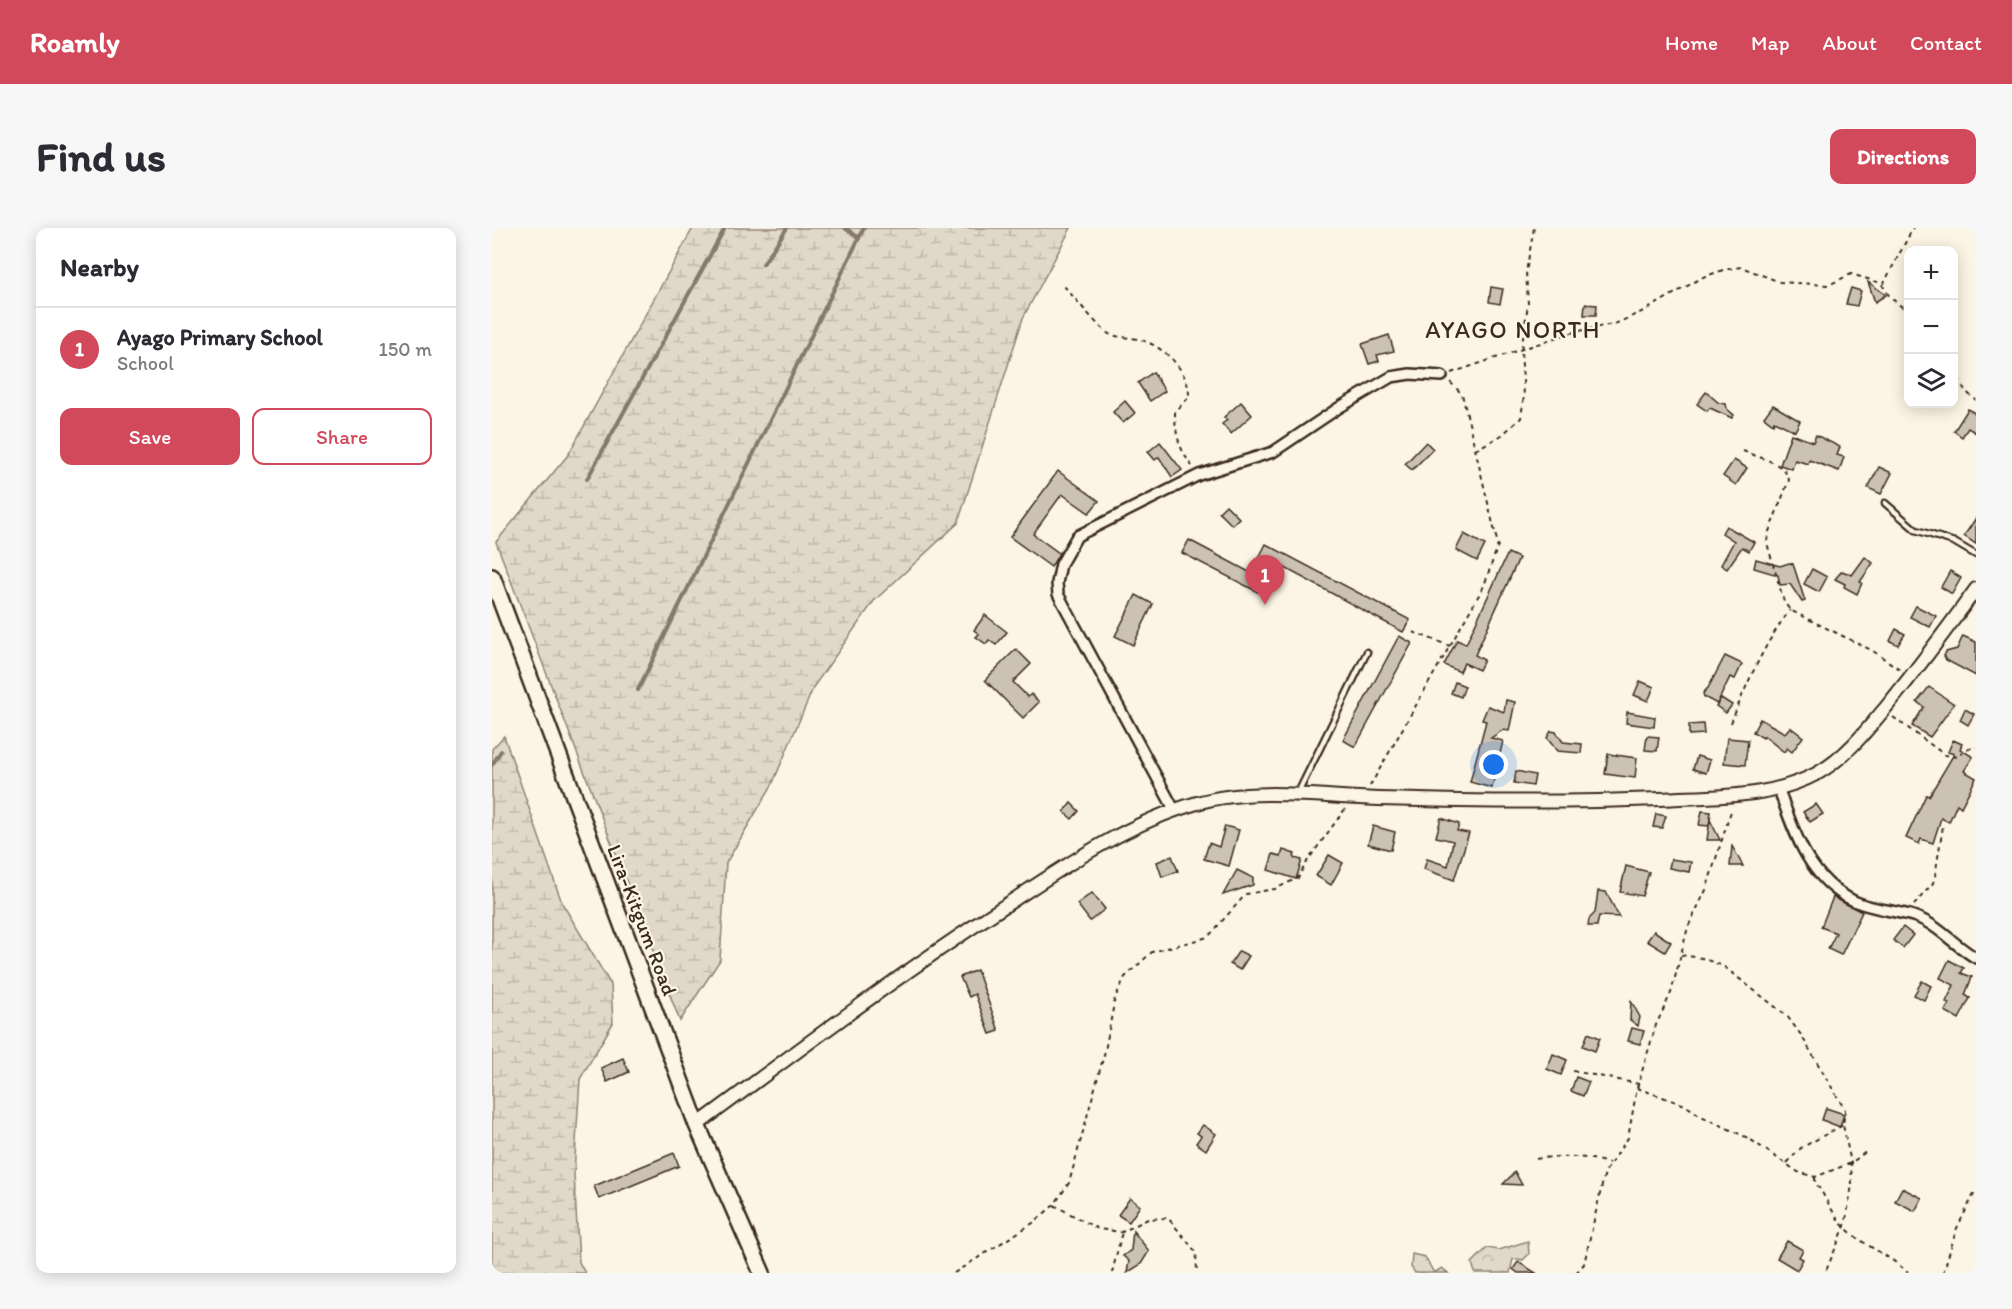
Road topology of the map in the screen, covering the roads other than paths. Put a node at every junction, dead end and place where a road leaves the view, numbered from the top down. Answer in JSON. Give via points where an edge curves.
{"nodes":[{"id":1,"x":1442,"y":376,"type":"road end"},
{"id":2,"x":1884,"y":503,"type":"dead end"},
{"id":3,"x":1976,"y":555,"type":"edge"},
{"id":4,"x":492,"y":578,"type":"edge"},
{"id":5,"x":1976,"y":589,"type":"edge"},
{"id":6,"x":1367,"y":652,"type":"dead end"},
{"id":7,"x":1779,"y":790,"type":"junction"},
{"id":8,"x":1297,"y":796,"type":"junction"},
{"id":9,"x":1175,"y":811,"type":"junction"},
{"id":10,"x":1976,"y":958,"type":"edge"},
{"id":11,"x":697,"y":1125,"type":"junction"},
{"id":12,"x":762,"y":1273,"type":"edge"}],
"edges":[{"from":1,"to":9,"type":"street","via":[[1391,377],[1273,452],[1199,475],[1077,537],[1061,564],[1058,594]]},
{"from":2,"to":3,"type":"lane","via":[[1916,530],[1954,542]]},
{"from":4,"to":11,"type":"main road","name":"Lira-Kitgum Road"},
{"from":5,"to":7,"type":"street","via":[[1858,741],[1821,772]]},
{"from":6,"to":8,"type":"lane"},
{"from":7,"to":8,"type":"street","via":[[1534,804]]},
{"from":7,"to":10,"type":"street","via":[[1799,846],[1838,891],[1855,901],[1933,925],[1954,945]]},
{"from":8,"to":9,"type":"street","via":[[1232,797],[1199,802]]},
{"from":9,"to":11,"type":"street","via":[[1136,825],[1092,848],[994,912]]},
{"from":11,"to":12,"type":"main road","name":"Lira-Kitgum Road"}]}
